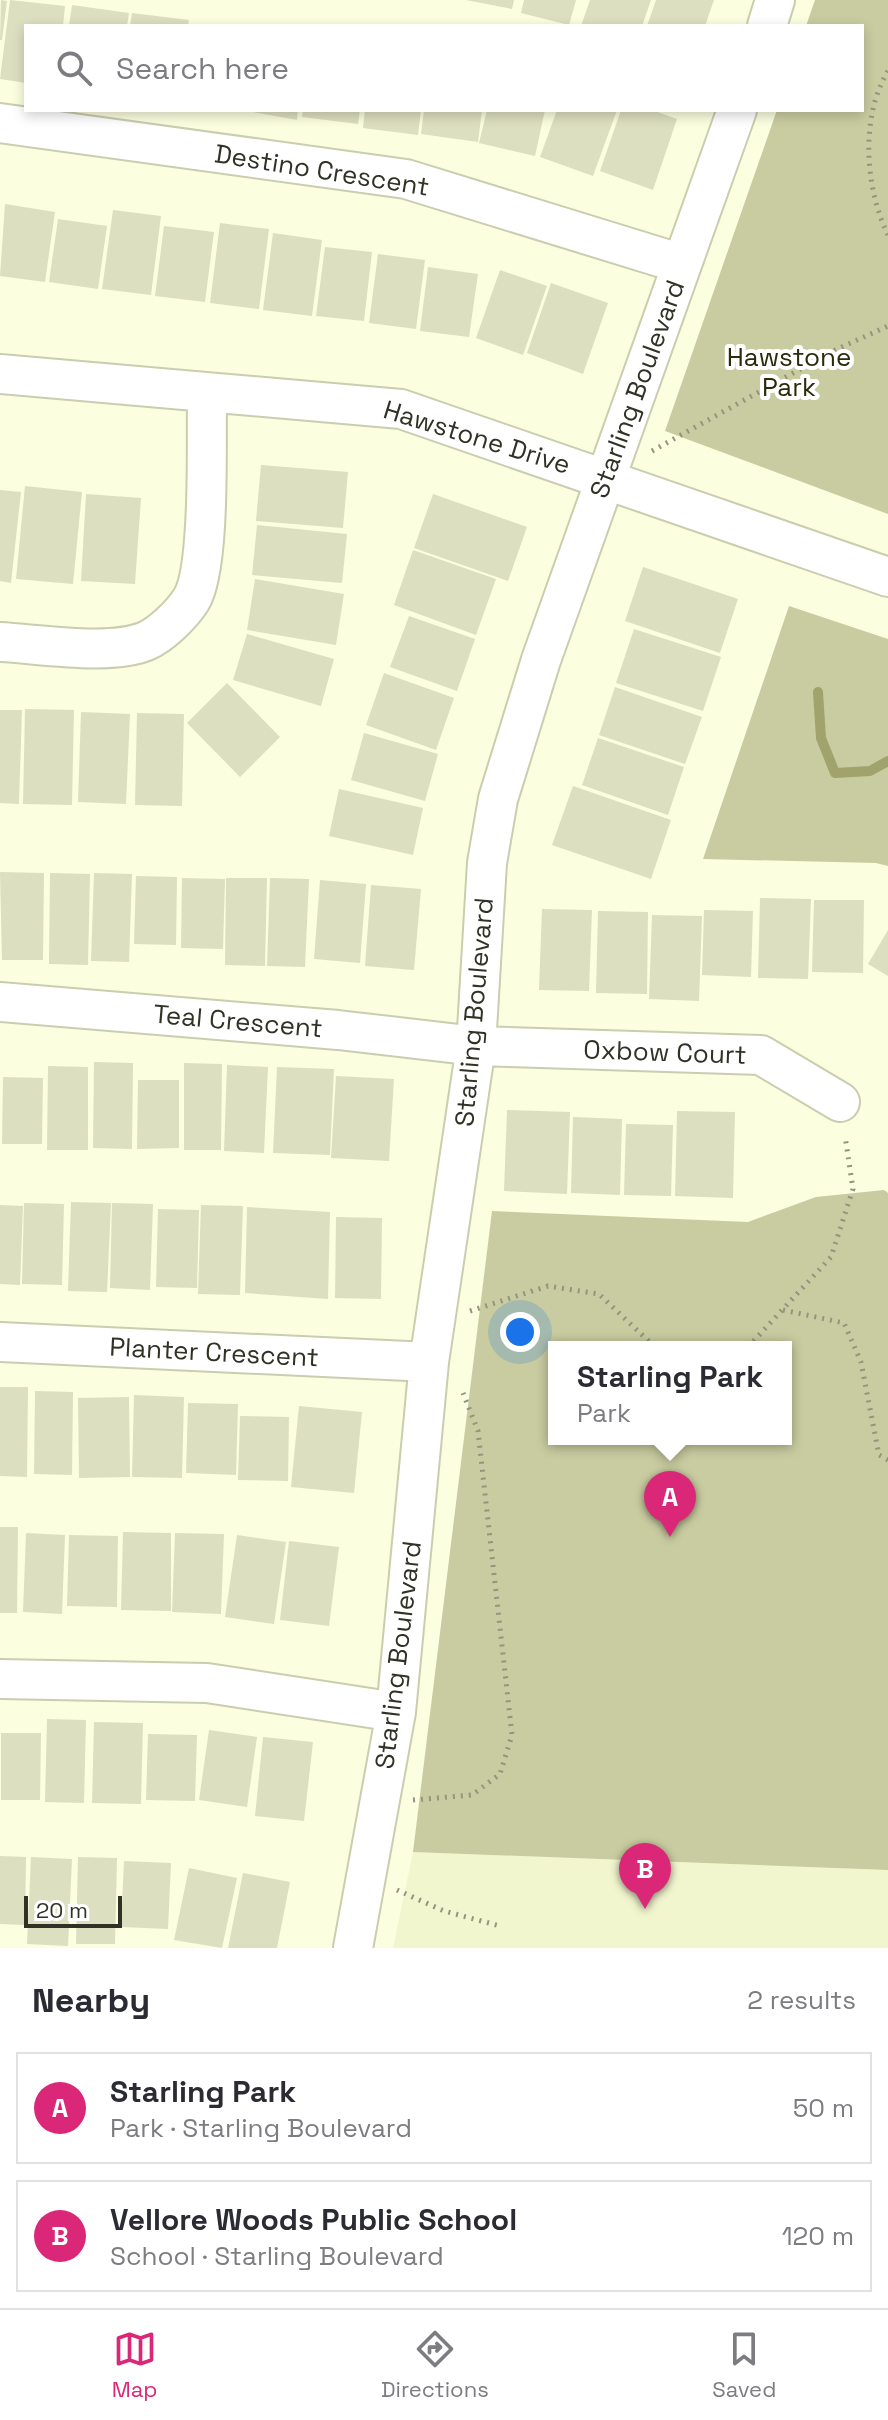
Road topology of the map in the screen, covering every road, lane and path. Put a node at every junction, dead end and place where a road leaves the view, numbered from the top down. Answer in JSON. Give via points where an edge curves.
{"nodes":[{"id":1,"x":775,"y":0,"type":"edge"},
{"id":2,"x":768,"y":24,"type":"edge"},
{"id":3,"x":888,"y":71,"type":"edge"},
{"id":4,"x":736,"y":112,"type":"edge"},
{"id":5,"x":0,"y":123,"type":"edge"},
{"id":6,"x":888,"y":235,"type":"edge"},
{"id":7,"x":682,"y":264,"type":"junction"},
{"id":8,"x":888,"y":326,"type":"edge"},
{"id":9,"x":0,"y":374,"type":"edge"},
{"id":10,"x":207,"y":394,"type":"junction"},
{"id":11,"x":605,"y":477,"type":"junction"},
{"id":12,"x":888,"y":577,"type":"edge"},
{"id":13,"x":0,"y":642,"type":"edge"},
{"id":14,"x":0,"y":1002,"type":"edge"},
{"id":15,"x":476,"y":1046,"type":"junction"},
{"id":16,"x":840,"y":1102,"type":"joint"},
{"id":17,"x":782,"y":1310,"type":"junction"},
{"id":18,"x":435,"y":1322,"type":"junction"},
{"id":19,"x":649,"y":1341,"type":"edge"},
{"id":20,"x":754,"y":1341,"type":"edge"},
{"id":21,"x":0,"y":1342,"type":"edge"},
{"id":22,"x":429,"y":1362,"type":"junction"},
{"id":23,"x":462,"y":1390,"type":"dead end"},
{"id":24,"x":888,"y":1460,"type":"edge"},
{"id":25,"x":0,"y":1679,"type":"edge"},
{"id":26,"x":396,"y":1712,"type":"junction"},
{"id":27,"x":380,"y":1802,"type":"junction"},
{"id":28,"x":365,"y":1880,"type":"junction"},
{"id":29,"x":500,"y":1926,"type":"dead end"},
{"id":30,"x":353,"y":1948,"type":"edge"}],
"edges":[{"from":1,"to":2,"type":"street"},
{"from":3,"to":6,"type":"path","via":[[867,142],[876,210]]},
{"from":4,"to":7,"type":"street","name":"Starling Boulevard"},
{"from":5,"to":7,"type":"street","name":"Destino Crescent","via":[[406,179]]},
{"from":7,"to":11,"type":"street","name":"Starling Boulevard"},
{"from":8,"to":11,"type":"path"},
{"from":9,"to":10,"type":"street","name":"Hawstone Drive"},
{"from":10,"to":11,"type":"street","name":"Hawstone Drive","via":[[401,409]]},
{"from":10,"to":13,"type":"street","via":[[203,562],[192,598],[173,621],[147,641],[112,647]]},
{"from":11,"to":12,"type":"street","name":"Hawstone Drive"},
{"from":11,"to":15,"type":"street","name":"Starling Boulevard","via":[[498,799],[487,863]]},
{"from":14,"to":15,"type":"street","name":"Teal Crescent"},
{"from":15,"to":16,"type":"street","name":"Oxbow Court","via":[[761,1055]]},
{"from":15,"to":18,"type":"street","name":"Starling Boulevard"},
{"from":16,"to":17,"type":"path","via":[[853,1189],[831,1257]]},
{"from":17,"to":20,"type":"path"},
{"from":17,"to":24,"type":"path","via":[[844,1323],[861,1362],[879,1455]]},
{"from":18,"to":19,"type":"path","via":[[548,1286],[599,1294]]},
{"from":18,"to":22,"type":"street","name":"Starling Boulevard"},
{"from":21,"to":22,"type":"street","name":"Planter Crescent"},
{"from":22,"to":26,"type":"street","name":"Starling Boulevard"},
{"from":23,"to":27,"type":"path","via":[[478,1431],[512,1735],[500,1774],[472,1795]]},
{"from":25,"to":26,"type":"street","via":[[207,1683]]},
{"from":26,"to":27,"type":"street","name":"Starling Boulevard"},
{"from":27,"to":28,"type":"street","name":"Starling Boulevard"},
{"from":28,"to":29,"type":"path"},
{"from":28,"to":30,"type":"street","name":"Starling Boulevard"}]}
